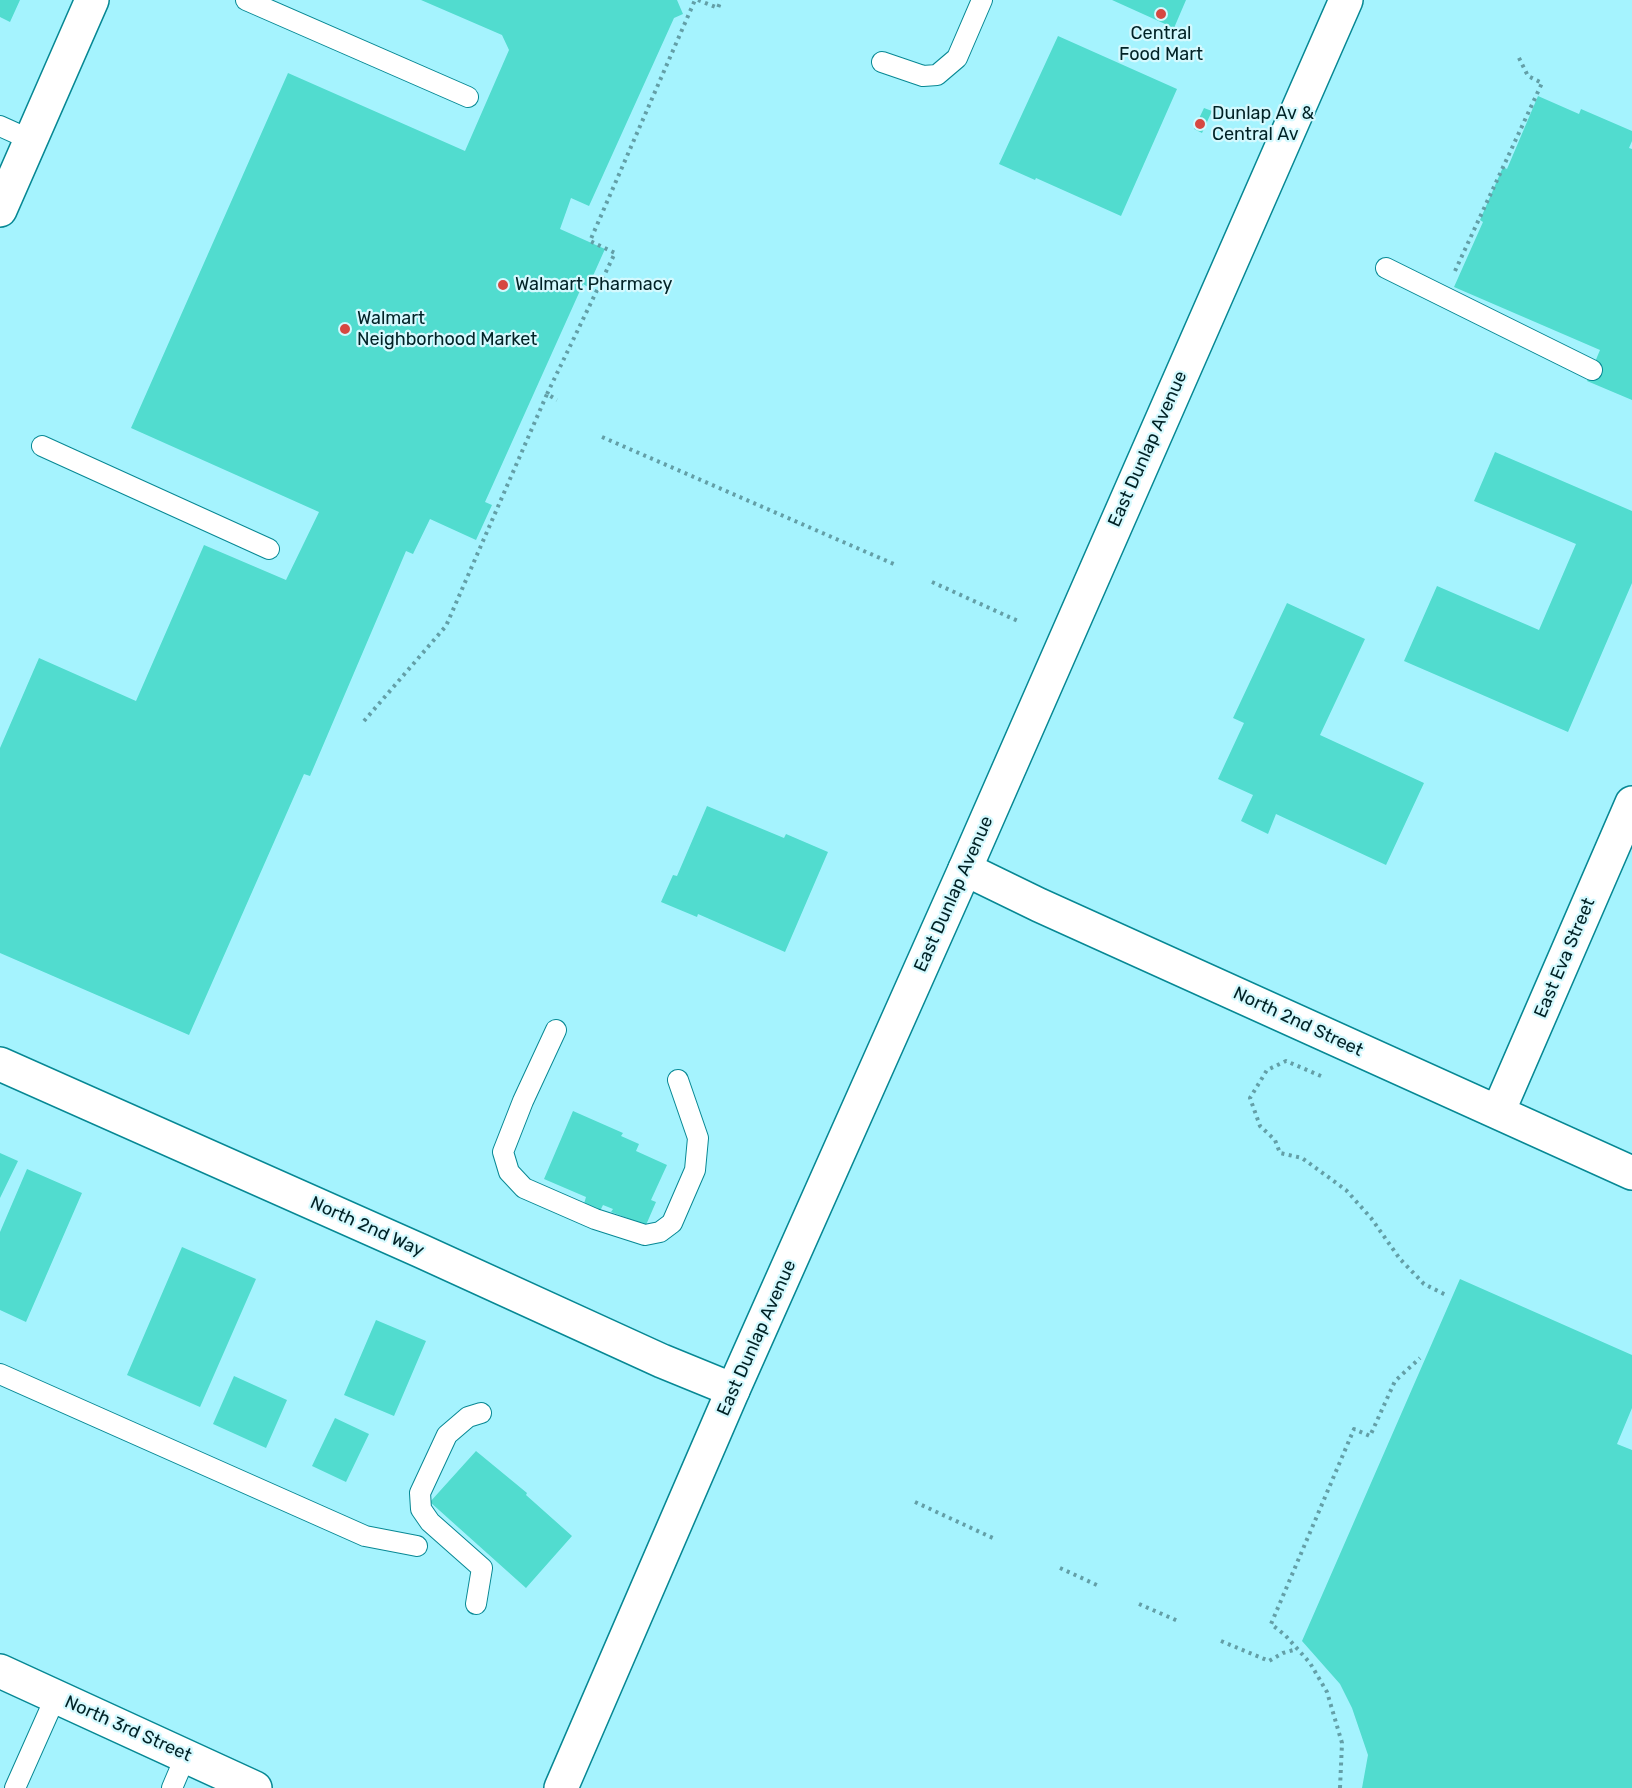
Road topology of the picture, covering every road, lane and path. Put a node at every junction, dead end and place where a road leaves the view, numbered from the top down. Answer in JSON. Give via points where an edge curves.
{"nodes":[{"id":1,"x":92,"y":0,"type":"edge"},
{"id":2,"x":246,"y":0,"type":"edge"},
{"id":3,"x":696,"y":0,"type":"edge"},
{"id":4,"x":721,"y":0,"type":"edge"},
{"id":5,"x":982,"y":0,"type":"edge"},
{"id":6,"x":1346,"y":0,"type":"edge"},
{"id":7,"x":1517,"y":54,"type":"dead end"},
{"id":8,"x":882,"y":62,"type":"dead end"},
{"id":9,"x":468,"y":97,"type":"dead end"},
{"id":10,"x":0,"y":126,"type":"edge"},
{"id":11,"x":31,"y":140,"type":"junction"},
{"id":12,"x":0,"y":210,"type":"edge"},
{"id":13,"x":1386,"y":268,"type":"dead end"},
{"id":14,"x":1443,"y":296,"type":"junction"},
{"id":15,"x":1592,"y":370,"type":"dead end"},
{"id":16,"x":547,"y":394,"type":"junction"},
{"id":17,"x":557,"y":400,"type":"dead end"},
{"id":18,"x":602,"y":437,"type":"dead end"},
{"id":19,"x":42,"y":446,"type":"dead end"},
{"id":20,"x":269,"y":549,"type":"dead end"},
{"id":21,"x":896,"y":565,"type":"dead end"},
{"id":22,"x":932,"y":582,"type":"dead end"},
{"id":23,"x":1018,"y":621,"type":"dead end"},
{"id":24,"x":364,"y":721,"type":"dead end"},
{"id":25,"x":1632,"y":803,"type":"edge"},
{"id":26,"x":965,"y":869,"type":"junction"},
{"id":27,"x":556,"y":1030,"type":"dead end"},
{"id":28,"x":0,"y":1064,"type":"edge"},
{"id":29,"x":1321,"y":1076,"type":"dead end"},
{"id":30,"x":678,"y":1080,"type":"dead end"},
{"id":31,"x":1498,"y":1112,"type":"junction"},
{"id":32,"x":1632,"y":1173,"type":"edge"},
{"id":33,"x":1448,"y":1296,"type":"dead end"},
{"id":34,"x":1420,"y":1358,"type":"dead end"},
{"id":35,"x":0,"y":1374,"type":"edge"},
{"id":36,"x":733,"y":1390,"type":"junction"},
{"id":37,"x":481,"y":1413,"type":"dead end"},
{"id":38,"x":915,"y":1502,"type":"dead end"},
{"id":39,"x":995,"y":1539,"type":"dead end"},
{"id":40,"x":417,"y":1546,"type":"dead end"},
{"id":41,"x":1060,"y":1568,"type":"dead end"},
{"id":42,"x":1099,"y":1586,"type":"dead end"},
{"id":43,"x":476,"y":1604,"type":"dead end"},
{"id":44,"x":1139,"y":1605,"type":"dead end"},
{"id":45,"x":1178,"y":1621,"type":"dead end"},
{"id":46,"x":1221,"y":1641,"type":"dead end"},
{"id":47,"x":1297,"y":1649,"type":"junction"},
{"id":48,"x":0,"y":1671,"type":"edge"},
{"id":49,"x":56,"y":1696,"type":"junction"},
{"id":50,"x":186,"y":1755,"type":"junction"},
{"id":51,"x":15,"y":1788,"type":"edge"},
{"id":52,"x":172,"y":1788,"type":"edge"},
{"id":53,"x":255,"y":1788,"type":"edge"},
{"id":54,"x":561,"y":1788,"type":"edge"},
{"id":55,"x":1340,"y":1788,"type":"edge"}],
"edges":[{"from":1,"to":11,"type":"street"},
{"from":2,"to":9,"type":"lane"},
{"from":3,"to":4,"type":"path","via":[[718,8]]},
{"from":3,"to":16,"type":"path","via":[[590,241],[615,253]]},
{"from":5,"to":8,"type":"lane","via":[[957,58],[937,75],[923,76]]},
{"from":6,"to":26,"type":"street","name":"East Dunlap Avenue"},
{"from":7,"to":14,"type":"path","via":[[1528,76],[1542,83]]},
{"from":10,"to":11,"type":"lane"},
{"from":11,"to":12,"type":"street"},
{"from":13,"to":14,"type":"lane"},
{"from":14,"to":15,"type":"lane"},
{"from":16,"to":17,"type":"path"},
{"from":16,"to":24,"type":"path","via":[[446,626]]},
{"from":18,"to":21,"type":"path"},
{"from":19,"to":20,"type":"lane"},
{"from":22,"to":23,"type":"path"},
{"from":25,"to":31,"type":"street","name":"East Eva Street"},
{"from":26,"to":31,"type":"street","name":"North 2nd Street"},
{"from":26,"to":36,"type":"street","name":"East Dunlap Avenue"},
{"from":27,"to":30,"type":"lane","via":[[503,1152],[509,1172],[524,1188],[595,1219],[645,1235],[660,1232],[672,1222],[695,1170],[698,1138]]},
{"from":28,"to":36,"type":"street","name":"North 2nd Way"},
{"from":29,"to":33,"type":"path","via":[[1286,1061],[1267,1070],[1250,1098],[1260,1126],[1275,1140],[1280,1154],[1302,1158],[1346,1190],[1408,1268],[1424,1284]]},
{"from":31,"to":32,"type":"street","name":"North 2nd Street"},
{"from":34,"to":47,"type":"path","via":[[1395,1381],[1370,1436],[1354,1429],[1271,1624]]},
{"from":35,"to":40,"type":"lane","via":[[365,1536]]},
{"from":36,"to":54,"type":"street","name":"East Dunlap Avenue"},
{"from":37,"to":43,"type":"lane","via":[[468,1417],[447,1435],[420,1493],[421,1509],[430,1522],[482,1568]]},
{"from":38,"to":39,"type":"path"},
{"from":41,"to":42,"type":"path"},
{"from":44,"to":45,"type":"path"},
{"from":46,"to":47,"type":"path","via":[[1269,1661]]},
{"from":47,"to":55,"type":"path","via":[[1328,1692],[1342,1743]]},
{"from":48,"to":49,"type":"street","name":"North 3rd Street"},
{"from":49,"to":50,"type":"street","name":"North 3rd Street"},
{"from":49,"to":51,"type":"lane"},
{"from":50,"to":52,"type":"lane"},
{"from":50,"to":53,"type":"street","name":"North 3rd Street"}]}
